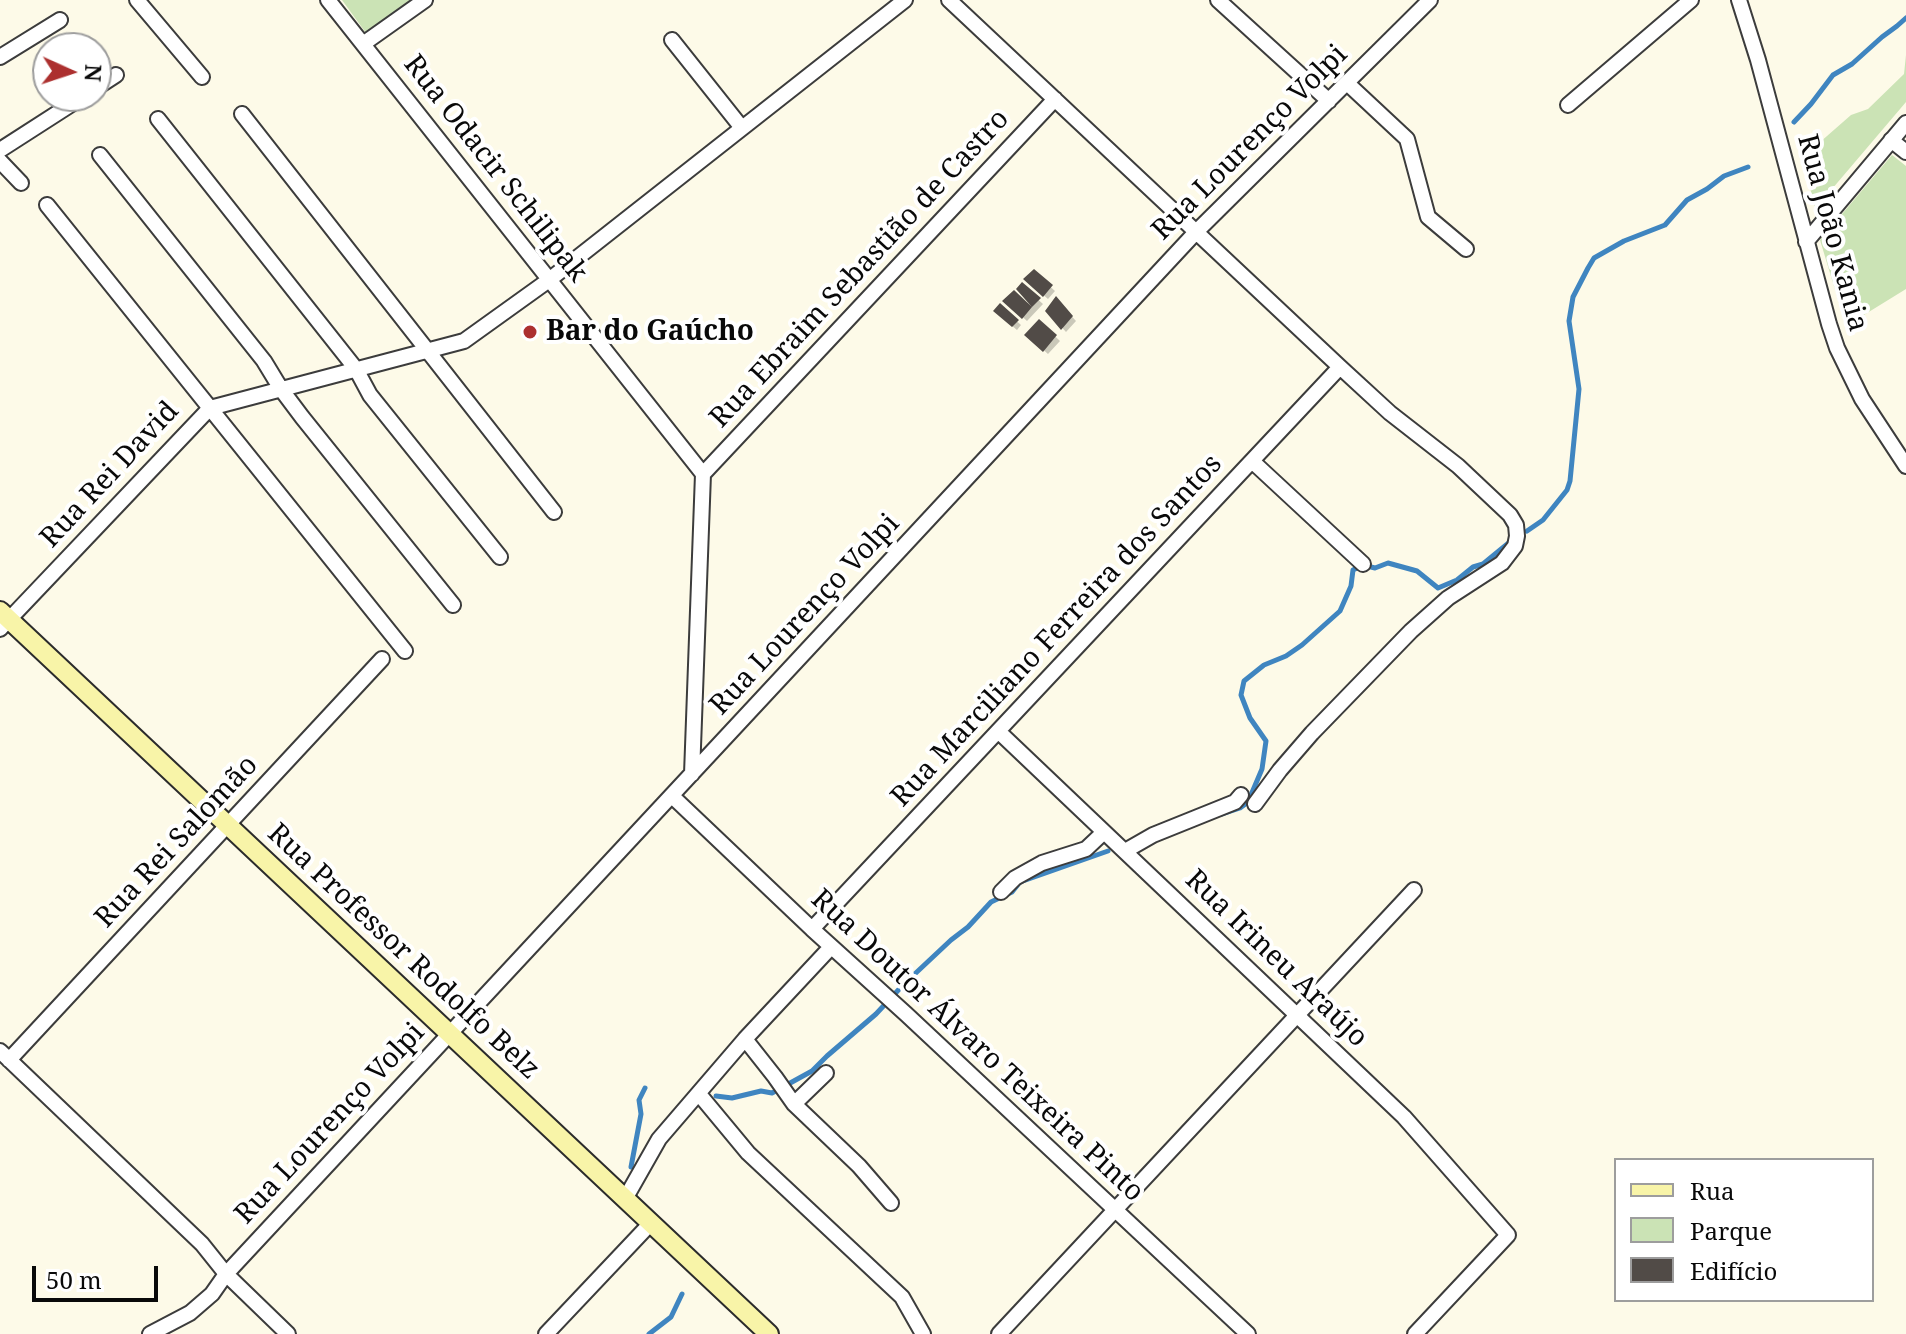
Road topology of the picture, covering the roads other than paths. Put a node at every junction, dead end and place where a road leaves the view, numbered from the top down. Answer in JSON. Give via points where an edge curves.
{"nodes":[{"id":1,"x":137,"y":0,"type":"edge"},
{"id":2,"x":328,"y":0,"type":"edge"},
{"id":3,"x":425,"y":0,"type":"edge"},
{"id":4,"x":905,"y":0,"type":"edge"},
{"id":5,"x":949,"y":0,"type":"edge"},
{"id":6,"x":1218,"y":0,"type":"edge"},
{"id":7,"x":1430,"y":0,"type":"edge"},
{"id":8,"x":1691,"y":0,"type":"edge"},
{"id":9,"x":1739,"y":0,"type":"edge"},
{"id":10,"x":60,"y":20,"type":"dead end"},
{"id":11,"x":672,"y":40,"type":"dead end"},
{"id":12,"x":363,"y":44,"type":"junction"},
{"id":13,"x":0,"y":57,"type":"edge"},
{"id":14,"x":116,"y":75,"type":"dead end"},
{"id":15,"x":202,"y":77,"type":"dead end"},
{"id":16,"x":112,"y":78,"type":"edge"},
{"id":17,"x":1347,"y":83,"type":"junction"},
{"id":18,"x":1055,"y":99,"type":"junction"},
{"id":19,"x":1329,"y":101,"type":"junction"},
{"id":20,"x":1568,"y":105,"type":"dead end"},
{"id":21,"x":59,"y":112,"type":"edge"},
{"id":22,"x":242,"y":114,"type":"dead end"},
{"id":23,"x":158,"y":119,"type":"dead end"},
{"id":24,"x":1906,"y":123,"type":"edge"},
{"id":25,"x":742,"y":128,"type":"junction"},
{"id":26,"x":1891,"y":140,"type":"junction"},
{"id":27,"x":0,"y":150,"type":"edge"},
{"id":28,"x":1906,"y":152,"type":"edge"},
{"id":29,"x":100,"y":155,"type":"dead end"},
{"id":30,"x":0,"y":161,"type":"edge"},
{"id":31,"x":21,"y":183,"type":"dead end"},
{"id":32,"x":47,"y":205,"type":"dead end"},
{"id":33,"x":1196,"y":232,"type":"junction"},
{"id":34,"x":1806,"y":242,"type":"junction"},
{"id":35,"x":1466,"y":249,"type":"dead end"},
{"id":36,"x":549,"y":280,"type":"junction"},
{"id":37,"x":428,"y":350,"type":"junction"},
{"id":38,"x":1340,"y":367,"type":"junction"},
{"id":39,"x":356,"y":369,"type":"junction"},
{"id":40,"x":281,"y":389,"type":"junction"},
{"id":41,"x":210,"y":408,"type":"junction"},
{"id":42,"x":1252,"y":461,"type":"junction"},
{"id":43,"x":1906,"y":466,"type":"edge"},
{"id":44,"x":703,"y":474,"type":"junction"},
{"id":45,"x":554,"y":512,"type":"dead end"},
{"id":46,"x":500,"y":557,"type":"dead end"},
{"id":47,"x":1363,"y":564,"type":"dead end"},
{"id":48,"x":453,"y":605,"type":"dead end"},
{"id":49,"x":3,"y":620,"type":"edge"},
{"id":50,"x":405,"y":651,"type":"dead end"},
{"id":51,"x":382,"y":659,"type":"dead end"},
{"id":52,"x":998,"y":731,"type":"junction"},
{"id":53,"x":692,"y":774,"type":"junction"},
{"id":54,"x":1241,"y":795,"type":"dead end"},
{"id":55,"x":672,"y":796,"type":"junction"},
{"id":56,"x":1255,"y":804,"type":"dead end"},
{"id":57,"x":228,"y":825,"type":"junction"},
{"id":58,"x":1104,"y":832,"type":"junction"},
{"id":59,"x":1125,"y":851,"type":"junction"},
{"id":60,"x":1414,"y":890,"type":"dead end"},
{"id":61,"x":1001,"y":892,"type":"dead end"},
{"id":62,"x":812,"y":929,"type":"junction"},
{"id":63,"x":831,"y":947,"type":"junction"},
{"id":64,"x":1297,"y":1015,"type":"junction"},
{"id":65,"x":450,"y":1034,"type":"junction"},
{"id":66,"x":745,"y":1039,"type":"junction"},
{"id":67,"x":5,"y":1056,"type":"edge"},
{"id":68,"x":826,"y":1073,"type":"dead end"},
{"id":69,"x":699,"y":1094,"type":"junction"},
{"id":70,"x":794,"y":1104,"type":"junction"},
{"id":71,"x":625,"y":1199,"type":"junction"},
{"id":72,"x":891,"y":1203,"type":"dead end"},
{"id":73,"x":1115,"y":1210,"type":"junction"},
{"id":74,"x":651,"y":1223,"type":"junction"},
{"id":75,"x":226,"y":1274,"type":"junction"},
{"id":76,"x":150,"y":1334,"type":"edge"},
{"id":77,"x":288,"y":1334,"type":"edge"},
{"id":78,"x":546,"y":1334,"type":"edge"},
{"id":79,"x":769,"y":1334,"type":"edge"},
{"id":80,"x":923,"y":1334,"type":"edge"},
{"id":81,"x":999,"y":1334,"type":"edge"},
{"id":82,"x":1248,"y":1334,"type":"edge"},
{"id":83,"x":1415,"y":1334,"type":"edge"}],
"edges":[{"from":1,"to":15,"type":"street"},
{"from":2,"to":12,"type":"street","name":"Rua Odacir Schilipak"},
{"from":3,"to":12,"type":"street"},
{"from":4,"to":25,"type":"street"},
{"from":5,"to":18,"type":"street"},
{"from":6,"to":19,"type":"street"},
{"from":7,"to":17,"type":"street","name":"Rua Lourenço Volpi"},
{"from":8,"to":20,"type":"street"},
{"from":9,"to":34,"type":"street","name":"Rua João Kania"},
{"from":10,"to":13,"type":"street"},
{"from":11,"to":25,"type":"street"},
{"from":12,"to":36,"type":"street","name":"Rua Odacir Schilipak"},
{"from":14,"to":16,"type":"street"},
{"from":17,"to":19,"type":"street","name":"Rua Lourenço Volpi"},
{"from":17,"to":35,"type":"street","via":[[1407,139],[1428,217]]},
{"from":18,"to":33,"type":"street"},
{"from":18,"to":44,"type":"street","name":"Rua Ebraim Sebastião de Castro"},
{"from":19,"to":33,"type":"street","name":"Rua Lourenço Volpi"},
{"from":21,"to":27,"type":"street"},
{"from":22,"to":37,"type":"street"},
{"from":23,"to":39,"type":"street"},
{"from":24,"to":26,"type":"street"},
{"from":25,"to":36,"type":"street"},
{"from":26,"to":28,"type":"street"},
{"from":26,"to":34,"type":"street"},
{"from":29,"to":40,"type":"street"},
{"from":30,"to":31,"type":"street"},
{"from":32,"to":41,"type":"street"},
{"from":33,"to":38,"type":"street"},
{"from":33,"to":53,"type":"street","name":"Rua Lourenço Volpi"},
{"from":34,"to":43,"type":"street","name":"Rua João Kania","via":[[1842,361]]},
{"from":36,"to":37,"type":"street","name":"Rua Rei David","via":[[464,341]]},
{"from":36,"to":44,"type":"street","name":"Rua Odacir Schilipak"},
{"from":37,"to":39,"type":"street","name":"Rua Rei David"},
{"from":37,"to":45,"type":"street"},
{"from":38,"to":42,"type":"street","name":"Rua Marciliano Ferreira dos Santos"},
{"from":38,"to":56,"type":"street","via":[[1510,515],[1517,536],[1502,563],[1442,604],[1335,708]]},
{"from":39,"to":40,"type":"street","name":"Rua Rei David"},
{"from":39,"to":46,"type":"street","via":[[370,395]]},
{"from":40,"to":41,"type":"street","name":"Rua Rei David"},
{"from":40,"to":48,"type":"street"},
{"from":41,"to":49,"type":"street","name":"Rua Rei David"},
{"from":41,"to":50,"type":"street"},
{"from":42,"to":47,"type":"street"},
{"from":42,"to":52,"type":"street","name":"Rua Marciliano Ferreira dos Santos"},
{"from":44,"to":53,"type":"street"},
{"from":49,"to":57,"type":"street","name":"Rua Professor Rodolfo Belz"},
{"from":51,"to":57,"type":"street","name":"Rua Rei Salomão"},
{"from":52,"to":58,"type":"street","name":"Rua Irineu Araújo"},
{"from":52,"to":62,"type":"street","name":"Rua Marciliano Ferreira dos Santos"},
{"from":53,"to":55,"type":"street","name":"Rua Lourenço Volpi"},
{"from":54,"to":59,"type":"street"},
{"from":55,"to":62,"type":"street","name":"Rua Doutor Álvaro Teixeira Pinto"},
{"from":55,"to":65,"type":"street","name":"Rua Lourenço Volpi"},
{"from":57,"to":65,"type":"street","name":"Rua Professor Rodolfo Belz"},
{"from":57,"to":67,"type":"street","name":"Rua Rei Salomão"},
{"from":58,"to":59,"type":"street","name":"Rua Irineu Araújo"},
{"from":58,"to":61,"type":"street","via":[[1086,849],[1042,863]]},
{"from":59,"to":64,"type":"street","name":"Rua Irineu Araújo"},
{"from":60,"to":64,"type":"street"},
{"from":62,"to":63,"type":"street","name":"Rua Doutor Álvaro Teixeira Pinto"},
{"from":63,"to":66,"type":"street"},
{"from":63,"to":73,"type":"street","name":"Rua Doutor Álvaro Teixeira Pinto"},
{"from":64,"to":73,"type":"street"},
{"from":64,"to":83,"type":"street","name":"Rua Irineu Araújo","via":[[1404,1117],[1508,1235]]},
{"from":65,"to":71,"type":"street","name":"Rua Professor Rodolfo Belz"},
{"from":65,"to":75,"type":"street","name":"Rua Lourenço Volpi"},
{"from":66,"to":69,"type":"street"},
{"from":66,"to":70,"type":"street"},
{"from":67,"to":75,"type":"street","via":[[202,1244]]},
{"from":68,"to":70,"type":"street"},
{"from":69,"to":71,"type":"street","via":[[659,1139]]},
{"from":69,"to":80,"type":"street","via":[[748,1153],[902,1297]]},
{"from":70,"to":72,"type":"street"},
{"from":71,"to":74,"type":"street","name":"Rua Professor Rodolfo Belz"},
{"from":73,"to":81,"type":"street"},
{"from":73,"to":82,"type":"street","name":"Rua Doutor Álvaro Teixeira Pinto"},
{"from":74,"to":78,"type":"street"},
{"from":74,"to":79,"type":"street","name":"Rua Professor Rodolfo Belz"},
{"from":75,"to":76,"type":"street","name":"Rua Lourenço Volpi","via":[[204,1302]]},
{"from":75,"to":77,"type":"street"}]}
